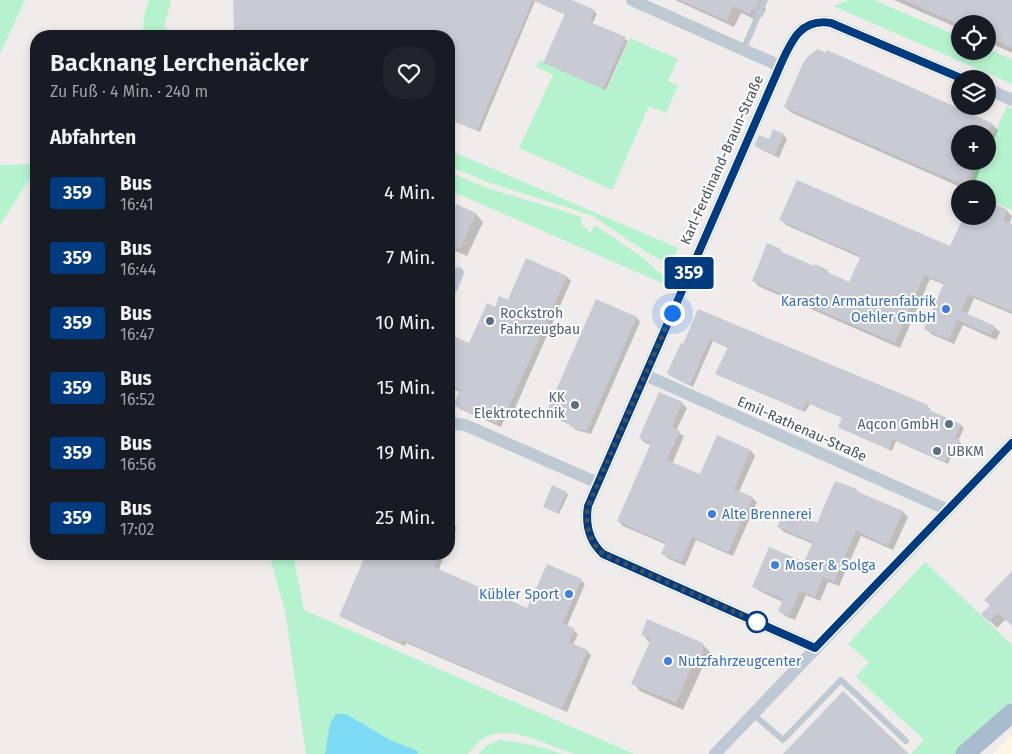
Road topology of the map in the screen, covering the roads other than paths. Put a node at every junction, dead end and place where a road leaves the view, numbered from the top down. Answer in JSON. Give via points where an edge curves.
{"nodes":[{"id":1,"x":632,"y":0,"type":"edge"},
{"id":2,"x":765,"y":0,"type":"edge"},
{"id":3,"x":743,"y":50,"type":"junction"},
{"id":4,"x":780,"y":66,"type":"junction"},
{"id":5,"x":951,"y":74,"type":"edge"},
{"id":6,"x":996,"y":93,"type":"edge"},
{"id":7,"x":1012,"y":100,"type":"edge"},
{"id":8,"x":458,"y":273,"type":"dead end"},
{"id":9,"x":455,"y":280,"type":"edge"},
{"id":10,"x":645,"y":375,"type":"junction"},
{"id":11,"x":455,"y":424,"type":"edge"},
{"id":12,"x":1012,"y":443,"type":"edge"},
{"id":13,"x":598,"y":483,"type":"junction"},
{"id":14,"x":948,"y":510,"type":"junction"},
{"id":15,"x":815,"y":648,"type":"junction"},
{"id":16,"x":1012,"y":713,"type":"edge"},
{"id":17,"x":753,"y":714,"type":"junction"},
{"id":18,"x":906,"y":741,"type":"dead end"},
{"id":19,"x":715,"y":754,"type":"edge"},
{"id":20,"x":965,"y":754,"type":"edge"},
{"id":21,"x":977,"y":754,"type":"edge"}],
"edges":[{"from":1,"to":3,"type":"street"},
{"from":2,"to":3,"type":"lane"},
{"from":3,"to":4,"type":"street"},
{"from":4,"to":5,"type":"street","name":"Karl-Ferdinand-Braun-Straße","via":[[800,30],[813,23],[825,22]]},
{"from":4,"to":10,"type":"street","name":"Karl-Ferdinand-Braun-Straße"},
{"from":6,"to":7,"type":"street"},
{"from":8,"to":9,"type":"street"},
{"from":10,"to":13,"type":"street","name":"Karl-Ferdinand-Braun-Straße"},
{"from":10,"to":14,"type":"street","name":"Emil-Rathenau-Straße"},
{"from":11,"to":13,"type":"street","via":[[465,425]]},
{"from":12,"to":14,"type":"street"},
{"from":13,"to":15,"type":"street","name":"Karl-Ferdinand-Braun-Straße","via":[[586,516],[590,535],[603,554]]},
{"from":14,"to":15,"type":"street"},
{"from":15,"to":17,"type":"street"},
{"from":16,"to":20,"type":"main road"},
{"from":16,"to":21,"type":"main road"},
{"from":17,"to":18,"type":"lane","via":[[783,740],[841,680]]},
{"from":17,"to":19,"type":"street"}]}
